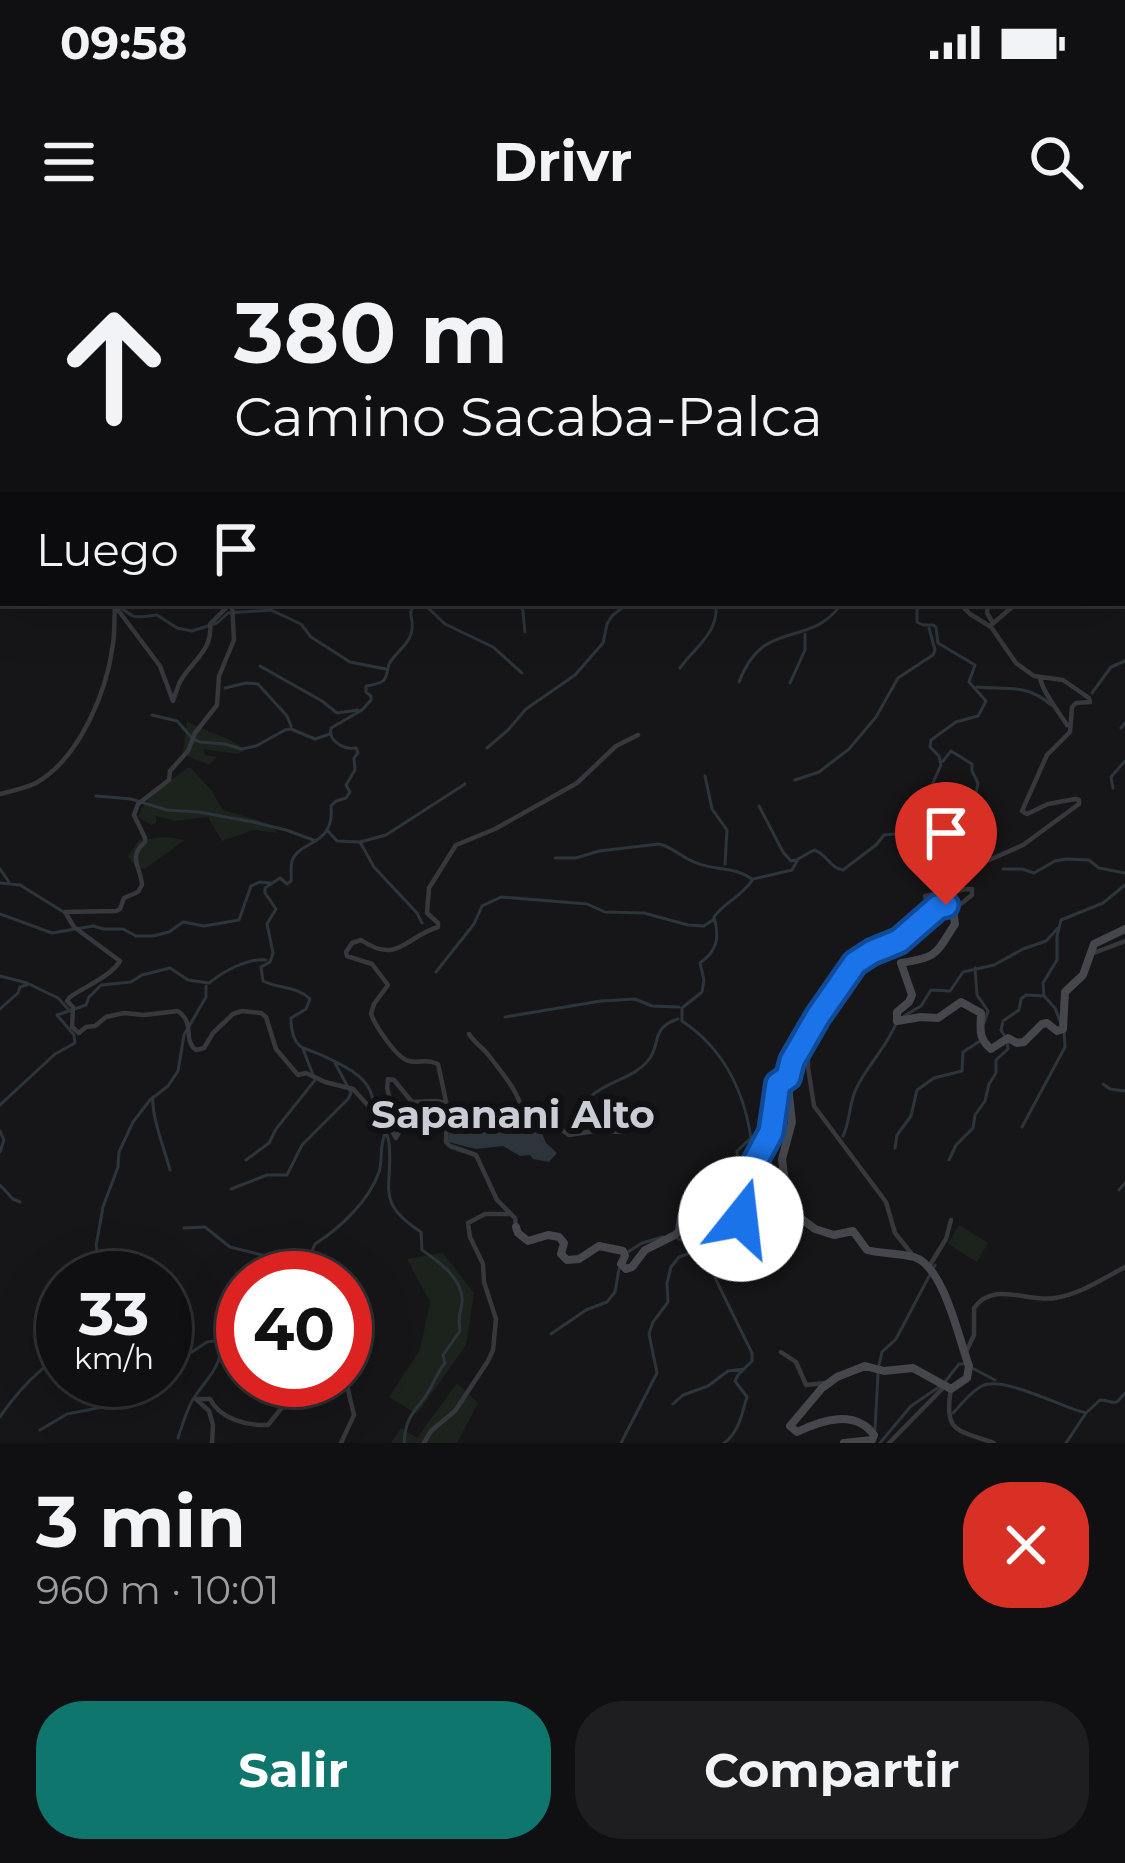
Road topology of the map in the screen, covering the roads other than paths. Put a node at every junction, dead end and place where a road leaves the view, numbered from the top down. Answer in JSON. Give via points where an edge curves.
{"nodes":[{"id":1,"x":115,"y":606,"type":"edge"},
{"id":2,"x":115,"y":606,"type":"edge"},
{"id":3,"x":228,"y":606,"type":"edge"},
{"id":4,"x":231,"y":606,"type":"edge"},
{"id":5,"x":962,"y":606,"type":"edge"},
{"id":6,"x":988,"y":606,"type":"edge"},
{"id":7,"x":1014,"y":606,"type":"edge"},
{"id":8,"x":992,"y":625,"type":"junction"},
{"id":9,"x":1040,"y":676,"type":"junction"},
{"id":10,"x":1070,"y":730,"type":"junction"},
{"id":11,"x":638,"y":735,"type":"dead end"},
{"id":12,"x":0,"y":794,"type":"edge"},
{"id":13,"x":953,"y":910,"type":"junction"},
{"id":14,"x":1125,"y":929,"type":"edge"},
{"id":15,"x":1125,"y":941,"type":"edge"},
{"id":16,"x":1091,"y":954,"type":"junction"},
{"id":17,"x":809,"y":1033,"type":"junction"},
{"id":18,"x":469,"y":1034,"type":"dead end"},
{"id":19,"x":788,"y":1077,"type":"junction"},
{"id":20,"x":446,"y":1105,"type":"junction"},
{"id":21,"x":524,"y":1121,"type":"junction"},
{"id":22,"x":625,"y":1132,"type":"dead end"},
{"id":23,"x":509,"y":1214,"type":"junction"},
{"id":24,"x":952,"y":1220,"type":"dead end"},
{"id":25,"x":516,"y":1227,"type":"joint"},
{"id":26,"x":915,"y":1257,"type":"junction"},
{"id":27,"x":1125,"y":1267,"type":"edge"},
{"id":28,"x":928,"y":1268,"type":"junction"},
{"id":29,"x":781,"y":1352,"type":"dead end"},
{"id":30,"x":964,"y":1355,"type":"junction"},
{"id":31,"x":831,"y":1382,"type":"junction"},
{"id":32,"x":947,"y":1388,"type":"junction"},
{"id":33,"x":282,"y":1407,"type":"edge"},
{"id":34,"x":352,"y":1407,"type":"edge"},
{"id":35,"x":212,"y":1443,"type":"edge"},
{"id":36,"x":341,"y":1443,"type":"edge"},
{"id":37,"x":421,"y":1443,"type":"edge"},
{"id":38,"x":844,"y":1443,"type":"edge"},
{"id":39,"x":889,"y":1443,"type":"edge"},
{"id":40,"x":994,"y":1443,"type":"edge"}],
"edges":[{"from":1,"to":3,"type":"street","via":[[160,666],[173,701]]},
{"from":2,"to":12,"type":"street","via":[[106,681],[87,724],[56,768]]},
{"from":4,"to":20,"type":"street","via":[[232,647],[217,705],[169,780],[134,815],[145,838],[134,858],[142,885],[116,911],[65,912],[120,961],[67,1001],[72,1028],[79,1033],[124,1013],[178,1011],[196,1050],[229,1017],[261,1012],[298,1075],[353,1089],[396,1138],[388,1079],[412,1102]]},
{"from":5,"to":8,"type":"street"},
{"from":6,"to":8,"type":"street"},
{"from":7,"to":8,"type":"street"},
{"from":8,"to":9,"type":"street","via":[[1016,663]]},
{"from":9,"to":10,"type":"street"},
{"from":9,"to":10,"type":"street","via":[[1063,680],[1090,700],[1073,704]]},
{"from":10,"to":13,"type":"street","via":[[1047,755],[1022,812],[1079,804],[1024,845],[925,897],[973,889]]},
{"from":11,"to":20,"type":"street","via":[[577,783],[456,845],[427,895],[439,927],[395,950],[361,940],[349,946],[347,956],[372,964],[388,985],[372,1008],[377,1027],[403,1059],[438,1064]]},
{"from":13,"to":16,"type":"street","via":[[956,924],[935,954],[901,963],[912,995],[897,1012],[900,1022],[938,1018],[961,1002],[981,1012],[979,1030],[991,1049],[1008,1038],[1024,1042],[1042,1024],[1061,1031],[1065,992]]},
{"from":13,"to":17,"type":"street","via":[[941,905],[899,941],[855,963]]},
{"from":14,"to":16,"type":"street","via":[[1096,941]]},
{"from":15,"to":16,"type":"street"},
{"from":17,"to":19,"type":"street"},
{"from":17,"to":26,"type":"street","via":[[814,1106],[886,1202]]},
{"from":18,"to":21,"type":"street","via":[[513,1088]]},
{"from":19,"to":25,"type":"street","via":[[777,1088],[771,1132],[756,1160],[760,1181],[717,1244],[704,1244],[681,1216],[675,1235],[626,1269],[623,1252],[599,1246],[567,1260],[559,1237],[528,1241]]},
{"from":19,"to":26,"type":"street","via":[[793,1122],[783,1150],[784,1191],[799,1217],[827,1234],[853,1231],[873,1252]]},
{"from":20,"to":21,"type":"street"},
{"from":20,"to":23,"type":"street","via":[[446,1142],[476,1155]]},
{"from":21,"to":22,"type":"street","via":[[569,1135]]},
{"from":23,"to":25,"type":"street"},
{"from":23,"to":37,"type":"street","via":[[468,1223],[496,1334],[455,1412]]},
{"from":24,"to":28,"type":"street"},
{"from":26,"to":28,"type":"street"},
{"from":27,"to":30,"type":"street","via":[[1060,1297],[987,1295],[974,1308]]},
{"from":28,"to":30,"type":"street"},
{"from":29,"to":31,"type":"street","via":[[796,1361],[806,1384]]},
{"from":30,"to":32,"type":"street","via":[[967,1378]]},
{"from":31,"to":32,"type":"street","via":[[865,1366],[913,1368]]},
{"from":31,"to":38,"type":"street","via":[[790,1428],[851,1419],[874,1435]]},
{"from":32,"to":39,"type":"street"},
{"from":32,"to":40,"type":"street","via":[[952,1426]]},
{"from":33,"to":35,"type":"street","via":[[268,1425],[235,1421],[211,1400],[196,1399],[213,1421]]},
{"from":34,"to":36,"type":"street"}]}
